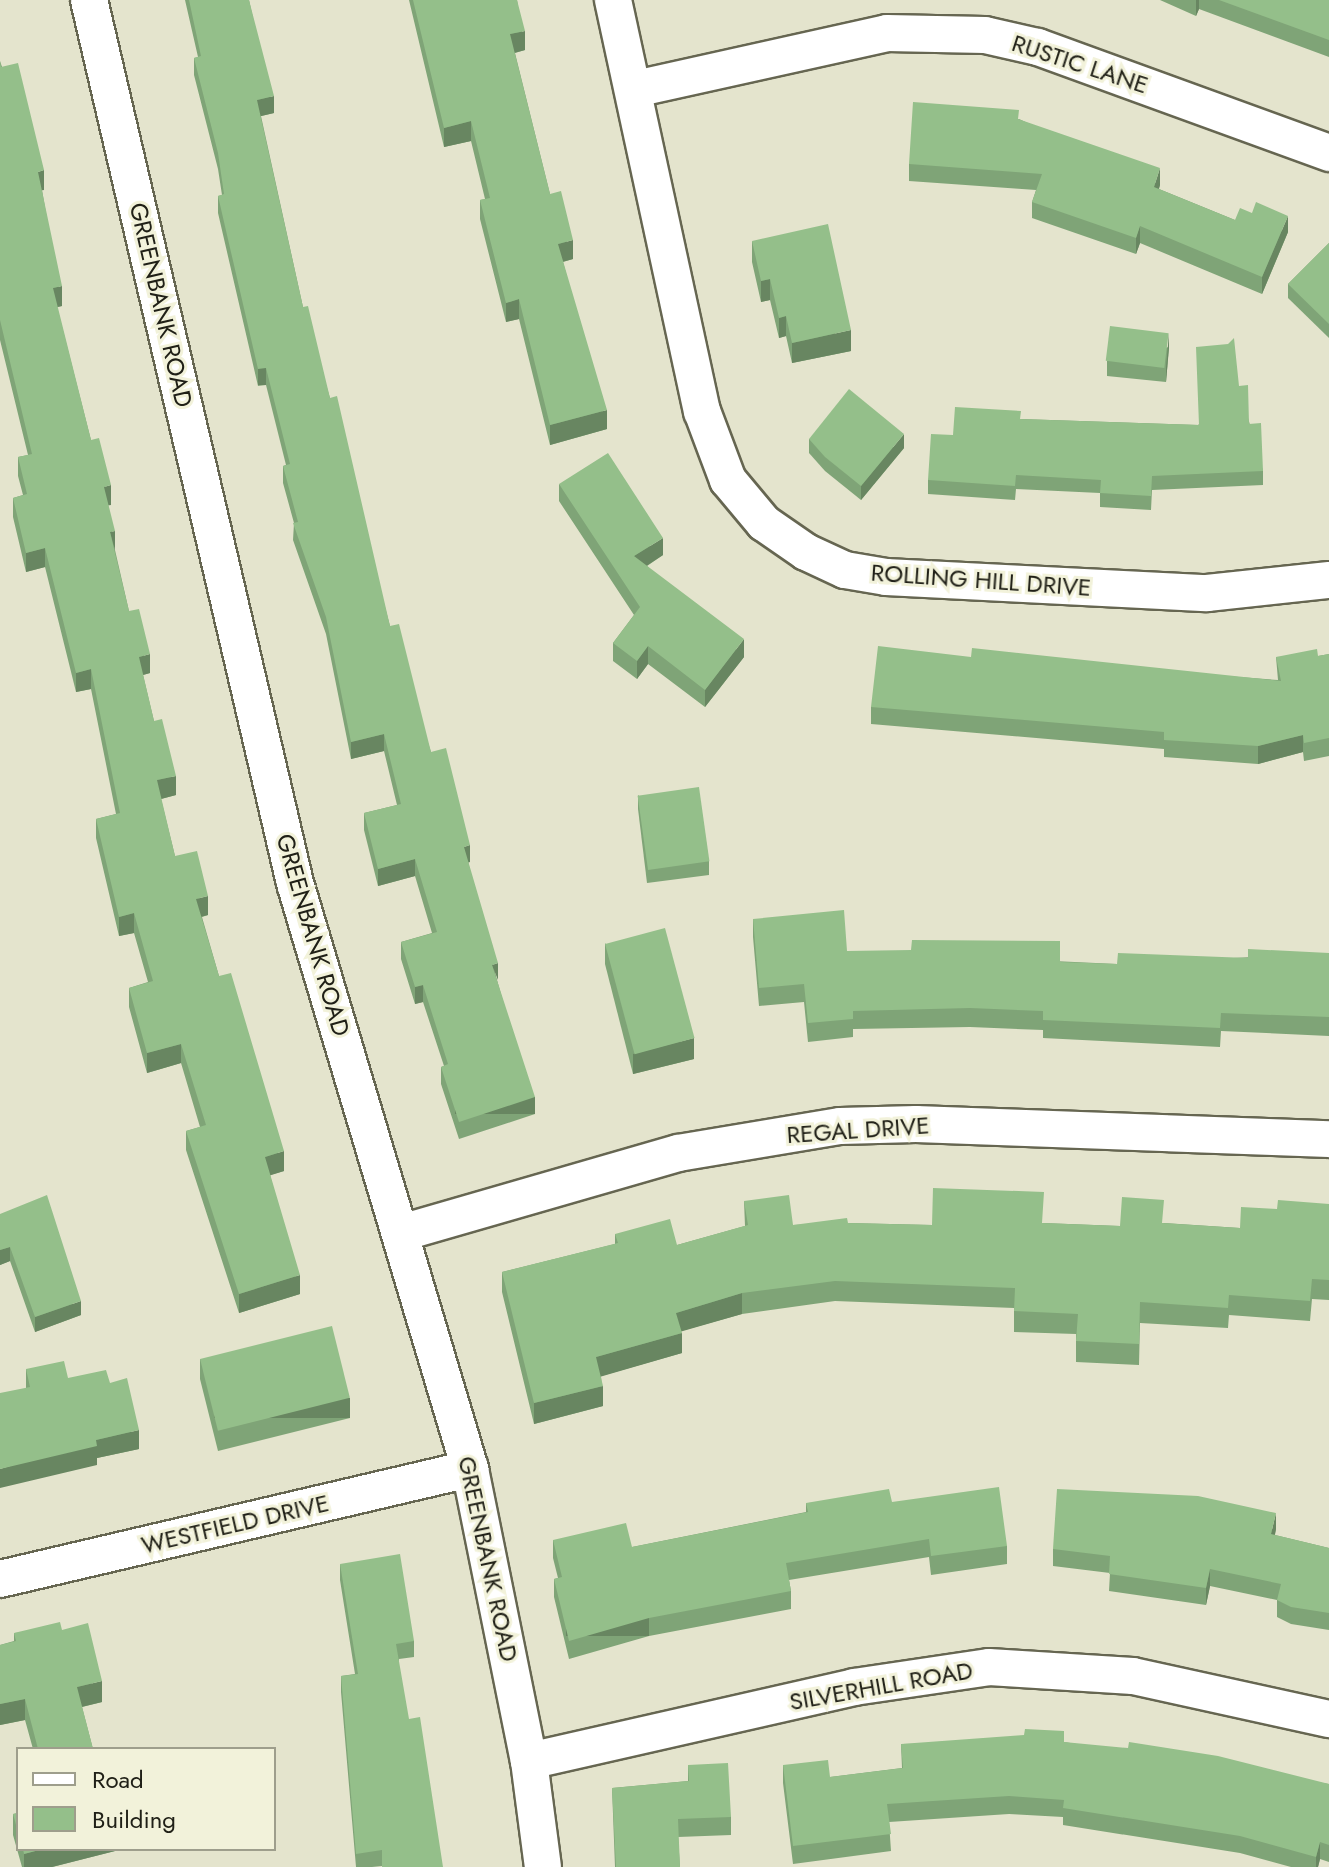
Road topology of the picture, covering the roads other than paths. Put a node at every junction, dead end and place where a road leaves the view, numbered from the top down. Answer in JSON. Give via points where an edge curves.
{"nodes":[{"id":1,"x":89,"y":0,"type":"edge"},
{"id":2,"x":613,"y":0,"type":"edge"},
{"id":3,"x":635,"y":89,"type":"junction"},
{"id":4,"x":1329,"y":153,"type":"edge"},
{"id":5,"x":1329,"y":580,"type":"edge"},
{"id":6,"x":1329,"y":1139,"type":"edge"},
{"id":7,"x":401,"y":1233,"type":"junction"},
{"id":8,"x":470,"y":1469,"type":"junction"},
{"id":9,"x":0,"y":1579,"type":"edge"},
{"id":10,"x":1329,"y":1719,"type":"edge"},
{"id":11,"x":529,"y":1761,"type":"junction"},
{"id":12,"x":543,"y":1867,"type":"edge"}],
"edges":[{"from":1,"to":7,"type":"street","name":"GREENBANK ROAD","via":[[295,883]]},
{"from":2,"to":3,"type":"street","name":"ROLLING HILL DRIVE"},
{"from":3,"to":4,"type":"street","name":"RUSTIC LANE","via":[[887,33],[985,35],[1038,47]]},
{"from":3,"to":5,"type":"street","name":"ROLLING HILL DRIVE","via":[[713,447],[745,503],[786,540],[845,570],[886,577],[1207,593]]},
{"from":6,"to":7,"type":"street","name":"REGAL DRIVE","via":[[916,1124],[840,1126],[678,1153]]},
{"from":7,"to":8,"type":"street","name":"GREENBANK ROAD"},
{"from":8,"to":9,"type":"street","name":"WESTFIELD DRIVE"},
{"from":8,"to":11,"type":"street","name":"GREENBANK ROAD"},
{"from":10,"to":11,"type":"street","name":"SILVERHILL ROAD","via":[[1133,1676],[989,1667],[854,1687]]},
{"from":11,"to":12,"type":"street","name":"GREENBANK ROAD"}]}
